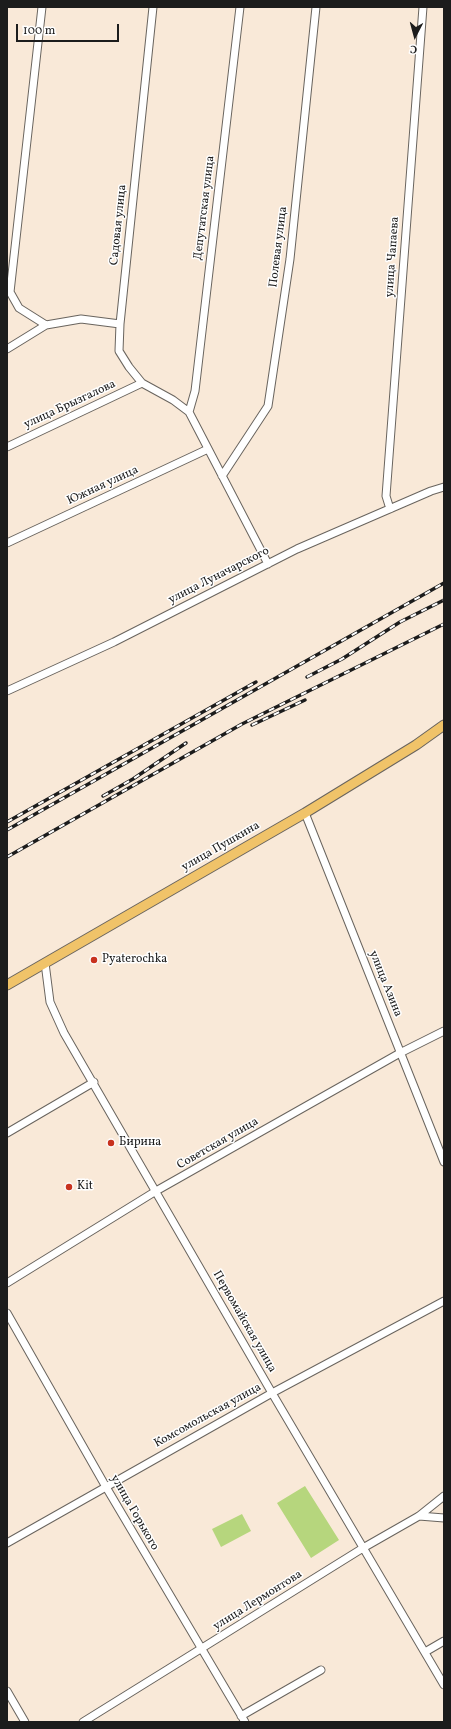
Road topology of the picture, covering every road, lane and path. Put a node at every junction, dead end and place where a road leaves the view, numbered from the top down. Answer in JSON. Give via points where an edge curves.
{"nodes":[{"id":1,"x":42,"y":7,"type":"edge"},
{"id":2,"x":153,"y":7,"type":"edge"},
{"id":3,"x":240,"y":7,"type":"edge"},
{"id":4,"x":316,"y":7,"type":"edge"},
{"id":5,"x":423,"y":7,"type":"edge"},
{"id":6,"x":120,"y":324,"type":"junction"},
{"id":7,"x":46,"y":325,"type":"junction"},
{"id":8,"x":7,"y":349,"type":"edge"},
{"id":9,"x":142,"y":383,"type":"junction"},
{"id":10,"x":189,"y":412,"type":"junction"},
{"id":11,"x":7,"y":447,"type":"edge"},
{"id":12,"x":208,"y":449,"type":"junction"},
{"id":13,"x":222,"y":476,"type":"junction"},
{"id":14,"x":444,"y":487,"type":"edge"},
{"id":15,"x":390,"y":509,"type":"junction"},
{"id":16,"x":7,"y":543,"type":"edge"},
{"id":17,"x":268,"y":564,"type":"junction"},
{"id":18,"x":7,"y":691,"type":"edge"},
{"id":19,"x":444,"y":725,"type":"edge"},
{"id":20,"x":305,"y":813,"type":"junction"},
{"id":21,"x":45,"y":963,"type":"junction"},
{"id":22,"x":7,"y":985,"type":"edge"},
{"id":23,"x":444,"y":1031,"type":"edge"},
{"id":24,"x":400,"y":1052,"type":"junction"},
{"id":25,"x":94,"y":1082,"type":"junction"},
{"id":26,"x":7,"y":1133,"type":"edge"},
{"id":27,"x":444,"y":1162,"type":"edge"},
{"id":28,"x":156,"y":1191,"type":"junction"},
{"id":29,"x":7,"y":1283,"type":"edge"},
{"id":30,"x":444,"y":1301,"type":"edge"},
{"id":31,"x":7,"y":1313,"type":"edge"},
{"id":32,"x":272,"y":1393,"type":"junction"},
{"id":33,"x":106,"y":1487,"type":"junction"},
{"id":34,"x":444,"y":1496,"type":"edge"},
{"id":35,"x":419,"y":1516,"type":"junction"},
{"id":36,"x":444,"y":1518,"type":"edge"},
{"id":37,"x":7,"y":1543,"type":"edge"},
{"id":38,"x":363,"y":1548,"type":"junction"},
{"id":39,"x":444,"y":1641,"type":"edge"},
{"id":40,"x":201,"y":1650,"type":"junction"},
{"id":41,"x":425,"y":1652,"type":"junction"},
{"id":42,"x":321,"y":1670,"type":"dead end"},
{"id":43,"x":444,"y":1684,"type":"edge"},
{"id":44,"x":7,"y":1691,"type":"edge"},
{"id":45,"x":243,"y":1719,"type":"edge"},
{"id":46,"x":25,"y":1722,"type":"edge"},
{"id":47,"x":83,"y":1722,"type":"edge"}],
"edges":[{"from":1,"to":7,"type":"street","via":[[10,292],[19,308]]},
{"from":2,"to":6,"type":"street","name":"Садовая улица"},
{"from":3,"to":10,"type":"street","name":"Депутатская улица","via":[[195,391]]},
{"from":4,"to":13,"type":"street","name":"Полевая улица","via":[[290,259],[268,406]]},
{"from":5,"to":15,"type":"street","name":"улица Чапаева","via":[[386,496]]},
{"from":6,"to":7,"type":"street","via":[[81,320]]},
{"from":6,"to":9,"type":"street","name":"Садовая улица","via":[[119,351]]},
{"from":7,"to":8,"type":"street"},
{"from":9,"to":10,"type":"street","name":"Садовая улица"},
{"from":9,"to":11,"type":"street","name":"улица Брызгалова"},
{"from":10,"to":12,"type":"street"},
{"from":12,"to":13,"type":"street"},
{"from":12,"to":16,"type":"street","name":"Южная улица"},
{"from":13,"to":17,"type":"street"},
{"from":14,"to":15,"type":"street","name":"улица Луначарского"},
{"from":15,"to":17,"type":"street","name":"улица Луначарского"},
{"from":17,"to":18,"type":"street","name":"улица Луначарского","via":[[114,642]]},
{"from":19,"to":20,"type":"main road","name":"улица Пушкина"},
{"from":20,"to":21,"type":"main road","name":"улица Пушкина"},
{"from":20,"to":24,"type":"street","name":"улица Азина"},
{"from":21,"to":22,"type":"main road","name":"улица Пушкина"},
{"from":21,"to":25,"type":"street","name":"Первомайская улица","via":[[49,996],[55,1015]]},
{"from":23,"to":24,"type":"street","name":"Советская улица"},
{"from":24,"to":27,"type":"street","name":"улица Азина"},
{"from":24,"to":28,"type":"street","name":"Советская улица"},
{"from":25,"to":26,"type":"street"},
{"from":25,"to":28,"type":"street","name":"Первомайская улица"},
{"from":28,"to":29,"type":"street","name":"Советская улица"},
{"from":28,"to":32,"type":"street","name":"Первомайская улица"},
{"from":30,"to":32,"type":"street","name":"Комсомольская улица"},
{"from":31,"to":33,"type":"street","name":"улица Горького"},
{"from":32,"to":33,"type":"street","name":"Комсомольская улица"},
{"from":32,"to":38,"type":"street","name":"Первомайская улица"},
{"from":33,"to":37,"type":"street","name":"Комсомольская улица"},
{"from":33,"to":40,"type":"street","name":"улица Горького"},
{"from":34,"to":35,"type":"street","name":"улица Лермонтова"},
{"from":35,"to":36,"type":"street"},
{"from":35,"to":38,"type":"street","name":"улица Лермонтова"},
{"from":38,"to":40,"type":"street","name":"улица Лермонтова"},
{"from":38,"to":41,"type":"street","name":"Первомайская улица"},
{"from":39,"to":41,"type":"street"},
{"from":40,"to":45,"type":"street","name":"улица Горького"},
{"from":40,"to":47,"type":"street","name":"улица Лермонтова"},
{"from":41,"to":43,"type":"street","name":"Первомайская улица"},
{"from":42,"to":45,"type":"street"},
{"from":44,"to":46,"type":"street"}]}
